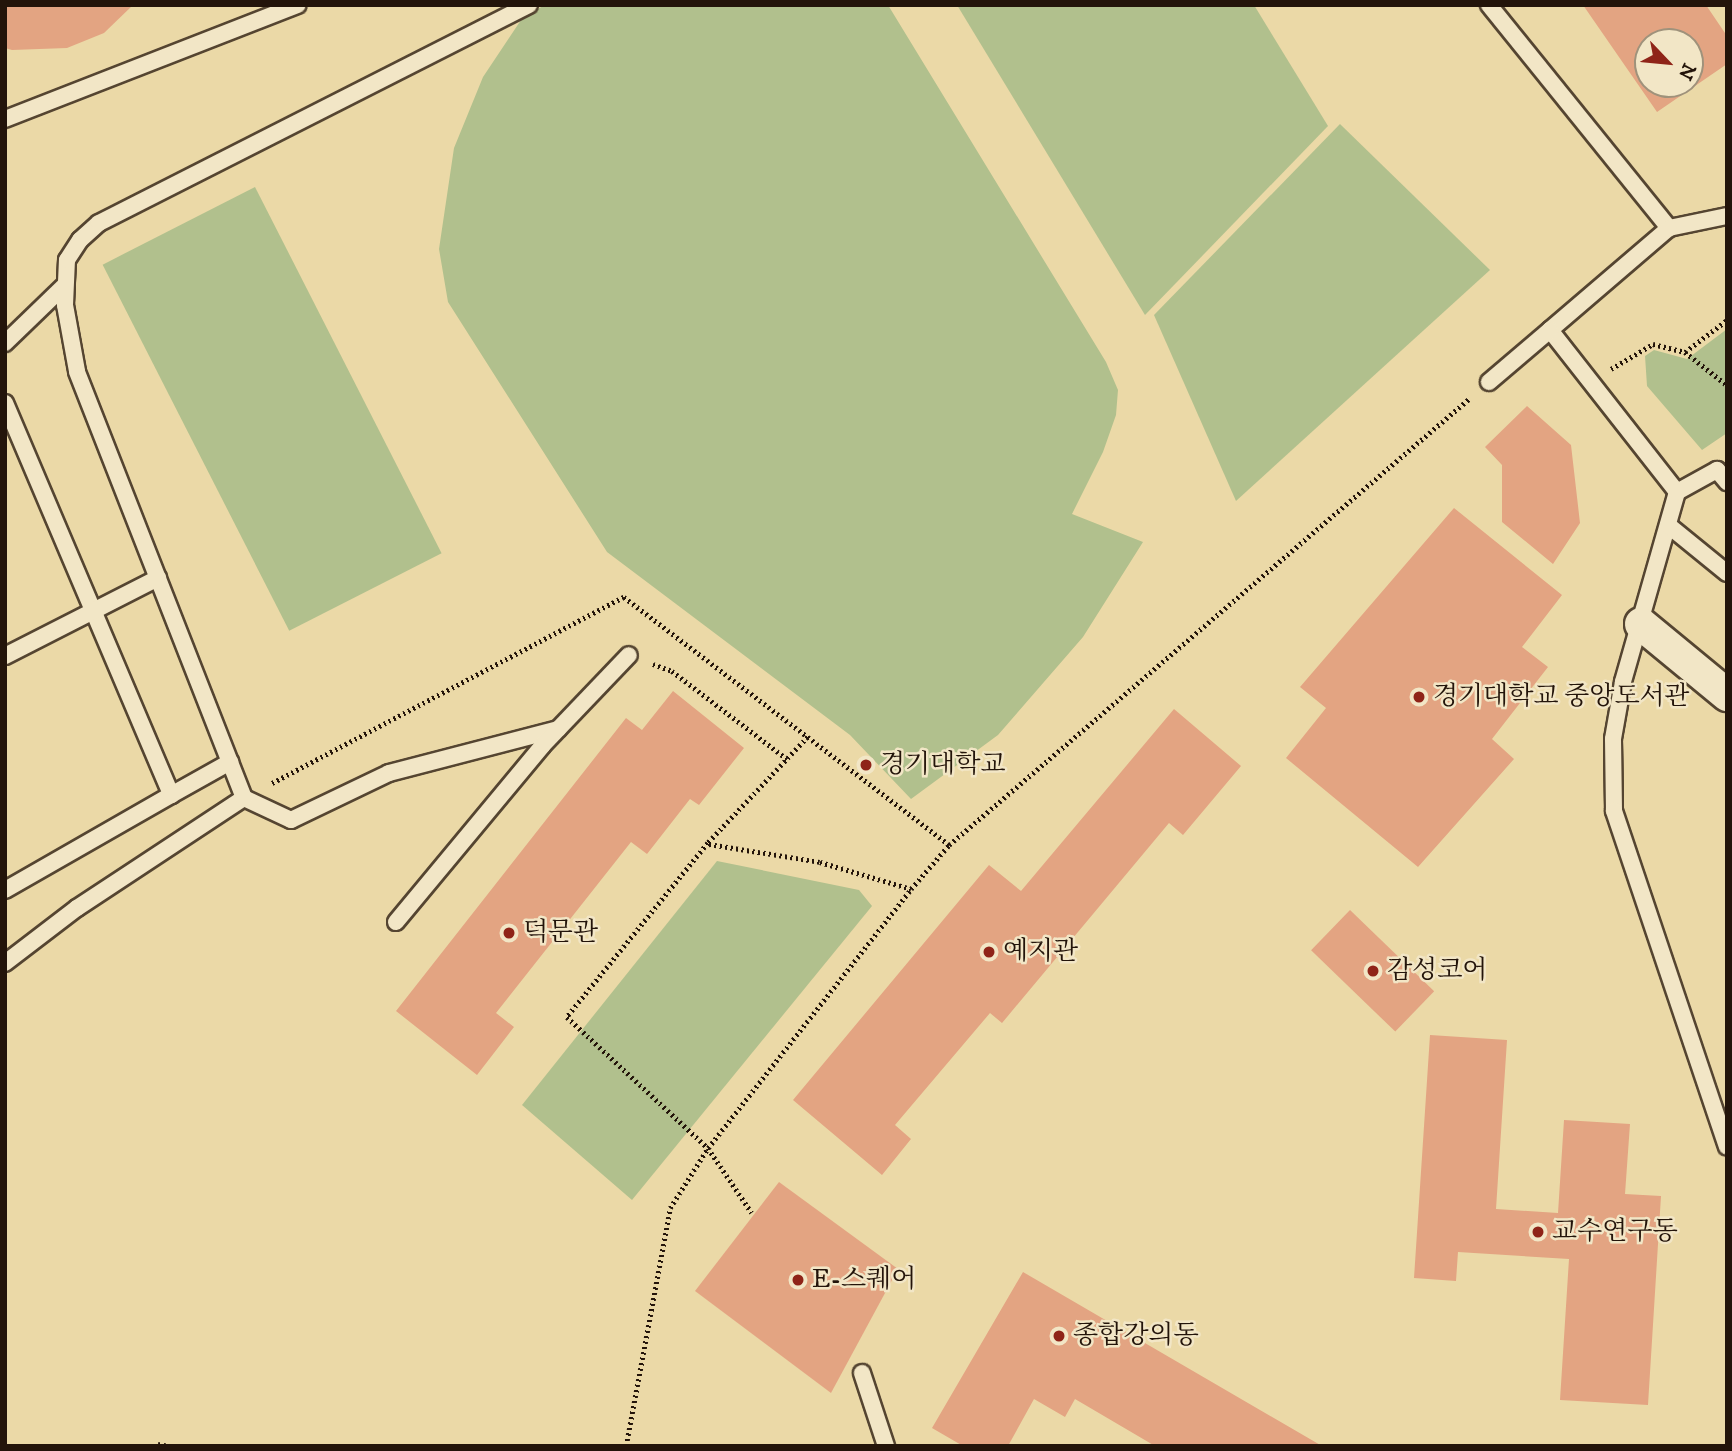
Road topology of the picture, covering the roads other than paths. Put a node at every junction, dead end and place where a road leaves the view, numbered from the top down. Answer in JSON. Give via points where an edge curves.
{"nodes":[{"id":1,"x":298,"y":5,"type":"edge"},
{"id":2,"x":529,"y":5,"type":"edge"},
{"id":3,"x":1489,"y":5,"type":"edge"},
{"id":4,"x":5,"y":120,"type":"edge"},
{"id":5,"x":1727,"y":216,"type":"edge"},
{"id":6,"x":1669,"y":228,"type":"junction"},
{"id":7,"x":65,"y":285,"type":"junction"},
{"id":8,"x":1550,"y":330,"type":"junction"},
{"id":9,"x":5,"y":343,"type":"edge"},
{"id":10,"x":1489,"y":382,"type":"road end"},
{"id":11,"x":5,"y":403,"type":"edge"},
{"id":12,"x":1727,"y":482,"type":"edge"},
{"id":13,"x":1677,"y":492,"type":"junction"},
{"id":14,"x":1668,"y":525,"type":"junction"},
{"id":15,"x":1727,"y":573,"type":"edge"},
{"id":16,"x":158,"y":578,"type":"junction"},
{"id":17,"x":93,"y":611,"type":"junction"},
{"id":18,"x":1640,"y":624,"type":"junction"},
{"id":19,"x":629,"y":654,"type":"dead end"},
{"id":20,"x":5,"y":656,"type":"edge"},
{"id":21,"x":1727,"y":695,"type":"edge"},
{"id":22,"x":558,"y":729,"type":"junction"},
{"id":23,"x":230,"y":762,"type":"junction"},
{"id":24,"x":171,"y":795,"type":"junction"},
{"id":25,"x":244,"y":798,"type":"junction"},
{"id":26,"x":5,"y":890,"type":"edge"},
{"id":27,"x":396,"y":922,"type":"dead end"},
{"id":28,"x":5,"y":963,"type":"edge"},
{"id":29,"x":1727,"y":1146,"type":"edge"},
{"id":30,"x":862,"y":1373,"type":"dead end"},
{"id":31,"x":886,"y":1446,"type":"edge"}],
"edges":[{"from":1,"to":4,"type":"lane"},
{"from":2,"to":7,"type":"lane","via":[[99,223],[66,260]]},
{"from":3,"to":6,"type":"lane"},
{"from":5,"to":6,"type":"lane"},
{"from":6,"to":8,"type":"lane"},
{"from":7,"to":9,"type":"lane"},
{"from":7,"to":16,"type":"lane","via":[[77,371]]},
{"from":8,"to":10,"type":"lane"},
{"from":8,"to":13,"type":"lane"},
{"from":11,"to":17,"type":"lane"},
{"from":12,"to":13,"type":"lane","via":[[1717,470]]},
{"from":13,"to":14,"type":"lane"},
{"from":14,"to":15,"type":"lane"},
{"from":14,"to":18,"type":"lane"},
{"from":16,"to":17,"type":"lane"},
{"from":16,"to":23,"type":"lane"},
{"from":17,"to":20,"type":"lane"},
{"from":17,"to":24,"type":"lane"},
{"from":18,"to":21,"type":"street"},
{"from":18,"to":29,"type":"lane","via":[[1613,739],[1614,811]]},
{"from":19,"to":22,"type":"lane"},
{"from":22,"to":25,"type":"lane","via":[[389,773],[291,820]]},
{"from":22,"to":27,"type":"lane"},
{"from":23,"to":24,"type":"lane"},
{"from":23,"to":25,"type":"lane"},
{"from":24,"to":26,"type":"lane"},
{"from":25,"to":28,"type":"lane","via":[[77,908]]},
{"from":30,"to":31,"type":"lane"}]}
